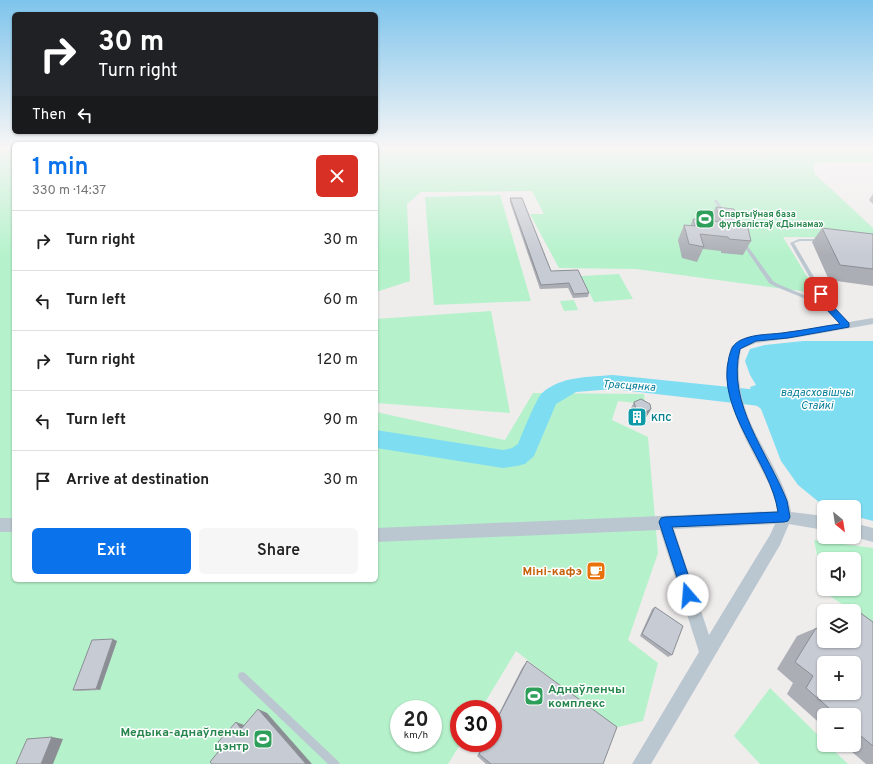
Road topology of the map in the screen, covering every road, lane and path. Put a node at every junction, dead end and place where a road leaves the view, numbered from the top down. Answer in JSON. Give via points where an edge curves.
{"nodes":[{"id":1,"x":716,"y":201,"type":"dead end"},
{"id":2,"x":728,"y":220,"type":"edge"},
{"id":3,"x":742,"y":240,"type":"edge"},
{"id":4,"x":829,"y":240,"type":"edge"},
{"id":5,"x":829,"y":307,"type":"junction"},
{"id":6,"x":873,"y":321,"type":"edge"},
{"id":7,"x":846,"y":325,"type":"junction"},
{"id":8,"x":784,"y":517,"type":"junction"},
{"id":9,"x":665,"y":522,"type":"junction"},
{"id":10,"x":817,"y":522,"type":"edge"},
{"id":11,"x":0,"y":525,"type":"edge"},
{"id":12,"x":12,"y":525,"type":"edge"},
{"id":13,"x":861,"y":532,"type":"edge"},
{"id":14,"x":378,"y":535,"type":"edge"},
{"id":15,"x":873,"y":535,"type":"edge"},
{"id":16,"x":707,"y":653,"type":"junction"},
{"id":17,"x":242,"y":676,"type":"dead end"},
{"id":18,"x":335,"y":764,"type":"edge"},
{"id":19,"x":641,"y":764,"type":"edge"}],
"edges":[{"from":1,"to":2,"type":"lane"},
{"from":3,"to":5,"type":"lane","via":[[771,282]]},
{"from":4,"to":5,"type":"lane","via":[[799,240],[792,243]]},
{"from":5,"to":7,"type":"lane"},
{"from":6,"to":7,"type":"street"},
{"from":7,"to":8,"type":"street","via":[[755,338],[736,347],[732,363],[738,406],[774,481],[782,501]]},
{"from":8,"to":9,"type":"street"},
{"from":8,"to":10,"type":"street"},
{"from":8,"to":16,"type":"street","via":[[775,540]]},
{"from":9,"to":14,"type":"street"},
{"from":9,"to":16,"type":"street"},
{"from":11,"to":12,"type":"street"},
{"from":13,"to":15,"type":"street"},
{"from":16,"to":19,"type":"street"},
{"from":17,"to":18,"type":"lane"}]}
